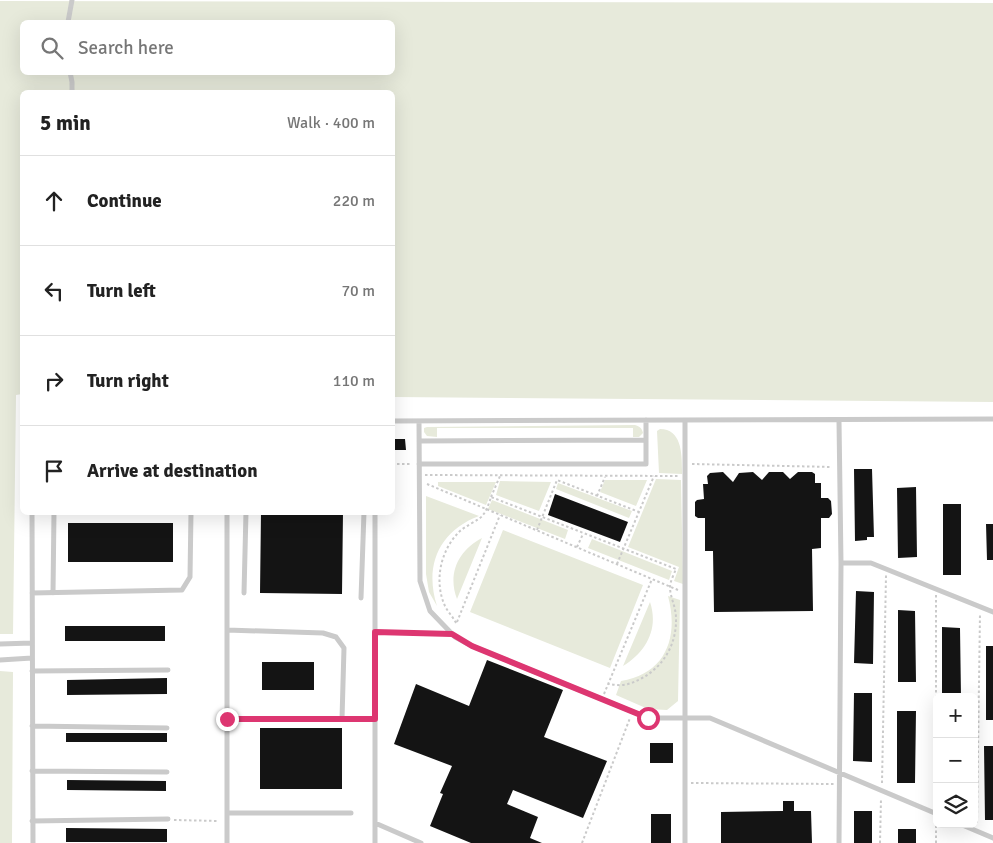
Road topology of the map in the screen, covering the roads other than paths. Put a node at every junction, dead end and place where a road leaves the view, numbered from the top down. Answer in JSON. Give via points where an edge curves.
{"nodes":[{"id":1,"x":72,"y":0,"type":"edge"},
{"id":2,"x":68,"y":20,"type":"edge"},
{"id":3,"x":71,"y":75,"type":"edge"},
{"id":4,"x":72,"y":90,"type":"edge"},
{"id":5,"x":646,"y":420,"type":"junction"},
{"id":6,"x":685,"y":420,"type":"junction"},
{"id":7,"x":993,"y":420,"type":"edge"},
{"id":8,"x":419,"y":421,"type":"junction"},
{"id":9,"x":839,"y":421,"type":"junction"},
{"id":10,"x":395,"y":422,"type":"edge"},
{"id":11,"x":646,"y":440,"type":"junction"},
{"id":12,"x":419,"y":441,"type":"junction"},
{"id":13,"x":419,"y":464,"type":"junction"},
{"id":14,"x":32,"y":515,"type":"edge"},
{"id":15,"x":54,"y":515,"type":"edge"},
{"id":16,"x":191,"y":515,"type":"edge"},
{"id":17,"x":227,"y":515,"type":"edge"},
{"id":18,"x":246,"y":515,"type":"edge"},
{"id":19,"x":364,"y":515,"type":"edge"},
{"id":20,"x":375,"y":515,"type":"edge"},
{"id":21,"x":841,"y":563,"type":"junction"},
{"id":22,"x":32,"y":593,"type":"junction"},
{"id":23,"x":52,"y":593,"type":"junction"},
{"id":24,"x":244,"y":593,"type":"dead end"},
{"id":25,"x":362,"y":598,"type":"dead end"},
{"id":26,"x":993,"y":612,"type":"edge"},
{"id":27,"x":227,"y":630,"type":"junction"},
{"id":28,"x":32,"y":643,"type":"junction"},
{"id":29,"x":0,"y":644,"type":"edge"},
{"id":30,"x":32,"y":658,"type":"junction"},
{"id":31,"x":0,"y":660,"type":"edge"},
{"id":32,"x":168,"y":670,"type":"dead end"},
{"id":33,"x":32,"y":671,"type":"junction"},
{"id":34,"x":685,"y":718,"type":"junction"},
{"id":35,"x":227,"y":719,"type":"junction"},
{"id":36,"x":342,"y":719,"type":"junction"},
{"id":37,"x":375,"y":719,"type":"junction"},
{"id":38,"x":32,"y":726,"type":"junction"},
{"id":39,"x":167,"y":728,"type":"dead end"},
{"id":40,"x":32,"y":771,"type":"junction"},
{"id":41,"x":167,"y":772,"type":"dead end"},
{"id":42,"x":839,"y":772,"type":"junction"},
{"id":43,"x":933,"y":812,"type":"edge"},
{"id":44,"x":227,"y":814,"type":"junction"},
{"id":45,"x":351,"y":814,"type":"dead end"},
{"id":46,"x":168,"y":819,"type":"road end"},
{"id":47,"x":32,"y":821,"type":"junction"},
{"id":48,"x":375,"y":823,"type":"junction"},
{"id":49,"x":970,"y":828,"type":"edge"},
{"id":50,"x":993,"y":838,"type":"edge"},
{"id":51,"x":33,"y":843,"type":"edge"},
{"id":52,"x":227,"y":843,"type":"edge"},
{"id":53,"x":375,"y":843,"type":"edge"},
{"id":54,"x":421,"y":843,"type":"edge"},
{"id":55,"x":686,"y":843,"type":"edge"},
{"id":56,"x":839,"y":843,"type":"edge"}],
"edges":[{"from":1,"to":2,"type":"lane"},
{"from":3,"to":4,"type":"lane"},
{"from":5,"to":6,"type":"lane"},
{"from":5,"to":8,"type":"lane"},
{"from":5,"to":11,"type":"lane"},
{"from":6,"to":9,"type":"lane"},
{"from":6,"to":34,"type":"lane"},
{"from":7,"to":9,"type":"lane"},
{"from":8,"to":10,"type":"lane"},
{"from":8,"to":12,"type":"lane"},
{"from":9,"to":21,"type":"lane"},
{"from":11,"to":12,"type":"lane"},
{"from":11,"to":13,"type":"lane","via":[[646,464]]},
{"from":12,"to":13,"type":"lane"},
{"from":13,"to":34,"type":"lane","via":[[420,581],[430,611],[452,634],[472,646],[648,718]]},
{"from":14,"to":22,"type":"lane"},
{"from":15,"to":23,"type":"lane"},
{"from":16,"to":23,"type":"lane","via":[[190,577],[182,590]]},
{"from":17,"to":27,"type":"lane"},
{"from":18,"to":24,"type":"lane"},
{"from":19,"to":25,"type":"lane"},
{"from":20,"to":37,"type":"lane"},
{"from":21,"to":26,"type":"lane","via":[[871,563]]},
{"from":21,"to":42,"type":"lane"},
{"from":22,"to":23,"type":"lane"},
{"from":22,"to":28,"type":"lane"},
{"from":27,"to":35,"type":"lane"},
{"from":27,"to":36,"type":"lane","via":[[323,633],[336,637],[344,648]]},
{"from":28,"to":29,"type":"lane"},
{"from":28,"to":30,"type":"lane"},
{"from":30,"to":31,"type":"lane"},
{"from":30,"to":33,"type":"lane"},
{"from":32,"to":33,"type":"lane"},
{"from":33,"to":38,"type":"lane"},
{"from":34,"to":42,"type":"lane","via":[[710,718]]},
{"from":34,"to":55,"type":"lane"},
{"from":35,"to":36,"type":"lane"},
{"from":35,"to":44,"type":"lane"},
{"from":36,"to":37,"type":"lane"},
{"from":37,"to":48,"type":"lane"},
{"from":38,"to":39,"type":"lane"},
{"from":38,"to":40,"type":"lane"},
{"from":40,"to":41,"type":"lane"},
{"from":40,"to":47,"type":"lane"},
{"from":42,"to":43,"type":"lane"},
{"from":42,"to":56,"type":"lane"},
{"from":44,"to":45,"type":"lane"},
{"from":44,"to":52,"type":"lane"},
{"from":46,"to":47,"type":"lane"},
{"from":47,"to":51,"type":"lane"},
{"from":48,"to":53,"type":"lane"},
{"from":48,"to":54,"type":"lane"},
{"from":49,"to":50,"type":"lane"}]}
